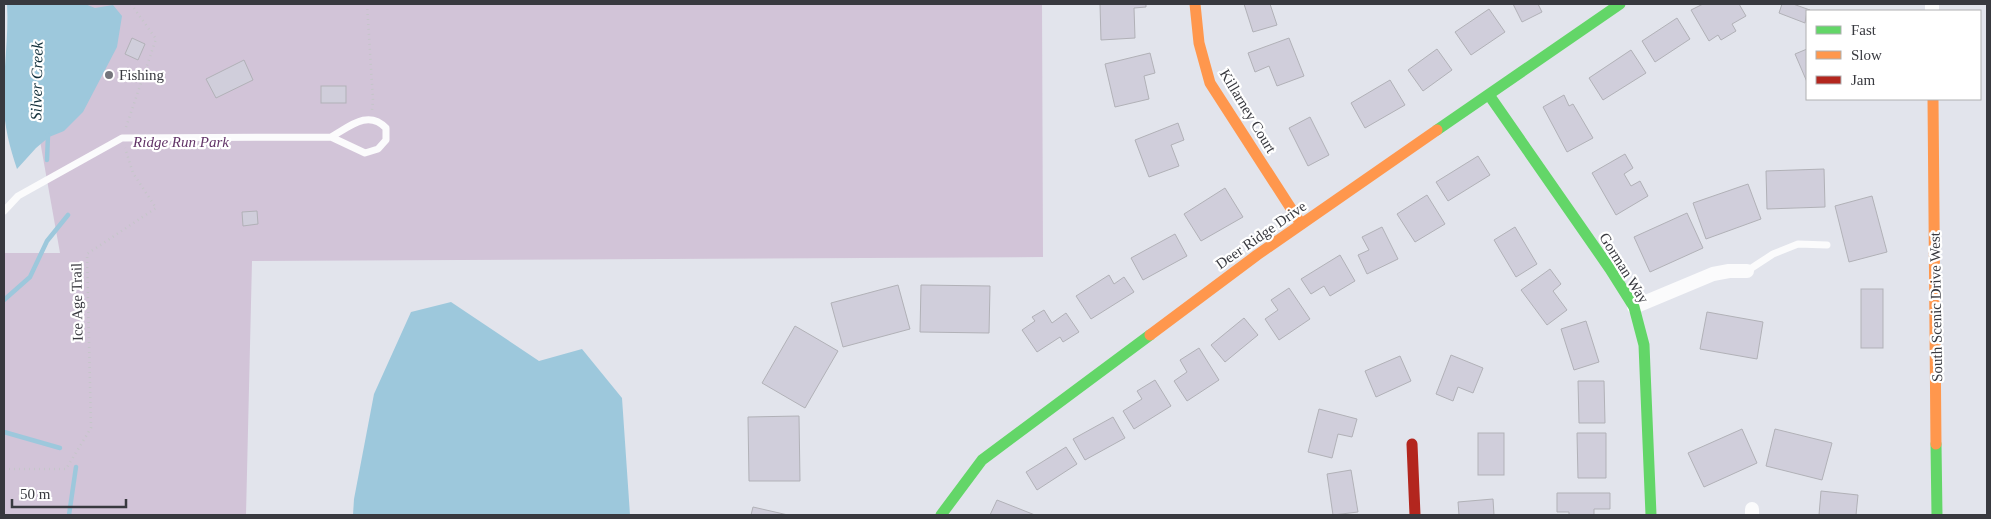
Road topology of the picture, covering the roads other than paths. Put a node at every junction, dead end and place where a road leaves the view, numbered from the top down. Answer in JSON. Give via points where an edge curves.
{"nodes":[{"id":1,"x":1195,"y":4,"type":"edge"},
{"id":2,"x":1620,"y":4,"type":"edge"},
{"id":3,"x":1489,"y":95,"type":"junction"},
{"id":4,"x":1933,"y":100,"type":"edge"},
{"id":5,"x":331,"y":138,"type":"junction"},
{"id":6,"x":4,"y":211,"type":"edge"},
{"id":7,"x":1301,"y":224,"type":"junction"},
{"id":8,"x":1826,"y":245,"type":"dead end"},
{"id":9,"x":1747,"y":271,"type":"joint"},
{"id":10,"x":1634,"y":308,"type":"junction"},
{"id":11,"x":1412,"y":444,"type":"dead end"},
{"id":12,"x":941,"y":515,"type":"edge"},
{"id":13,"x":1416,"y":515,"type":"edge"},
{"id":14,"x":1651,"y":515,"type":"edge"},
{"id":15,"x":1937,"y":515,"type":"edge"}],
"edges":[{"from":1,"to":7,"type":"street","name":"Killarney Court","via":[[1199,43],[1210,83]]},
{"from":2,"to":3,"type":"street","name":"Deer Ridge Drive"},
{"from":3,"to":7,"type":"street","name":"Deer Ridge Drive"},
{"from":3,"to":10,"type":"street","name":"Gorman Way"},
{"from":4,"to":15,"type":"street","name":"South Scenic Drive West"},
{"from":5,"to":5,"type":"lane","via":[[365,153],[378,149],[386,140],[386,128],[379,120],[371,118],[358,121]]},
{"from":5,"to":6,"type":"lane","via":[[122,138],[18,196]]},
{"from":7,"to":12,"type":"street","name":"Deer Ridge Drive","via":[[982,460]]},
{"from":8,"to":9,"type":"lane","via":[[1798,244],[1773,254]]},
{"from":9,"to":10,"type":"street","via":[[1713,274]]},
{"from":10,"to":14,"type":"street","name":"Gorman Way","via":[[1644,345]]},
{"from":11,"to":13,"type":"street"}]}
